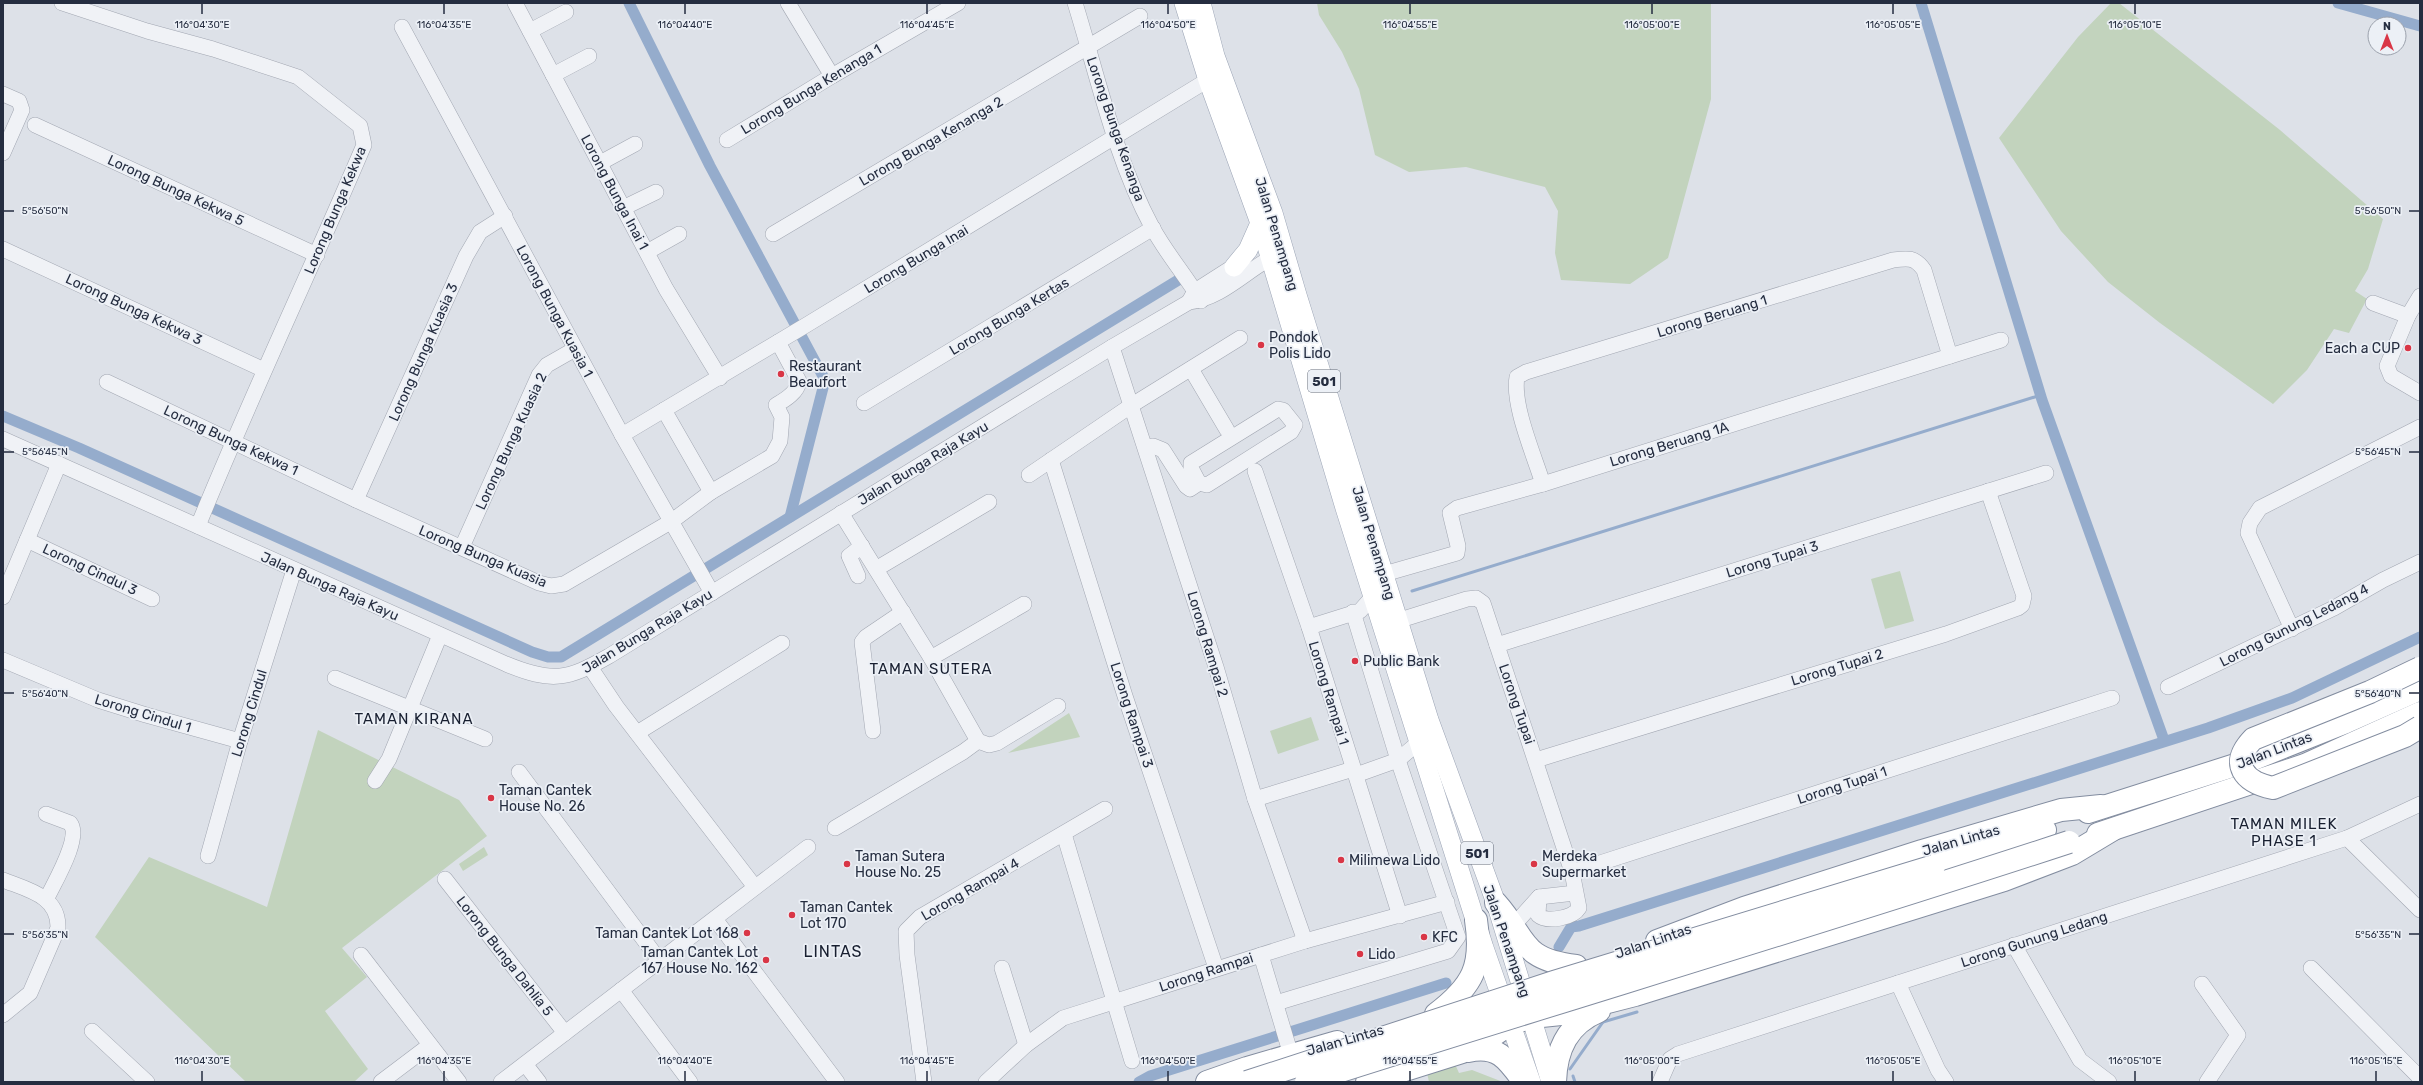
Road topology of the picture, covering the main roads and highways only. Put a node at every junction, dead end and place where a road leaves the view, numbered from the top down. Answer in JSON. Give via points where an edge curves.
{"nodes":[{"id":1,"x":1184,"y":3,"type":"edge"},
{"id":2,"x":1201,"y":3,"type":"edge"},
{"id":3,"x":1215,"y":76,"type":"junction"},
{"id":4,"x":1260,"y":223,"type":"junction"},
{"id":5,"x":1276,"y":248,"type":"junction"},
{"id":6,"x":1234,"y":267,"type":"road end"},
{"id":7,"x":1354,"y":506,"type":"junction"},
{"id":8,"x":2420,"y":668,"type":"edge"},
{"id":9,"x":2420,"y":689,"type":"edge"},
{"id":10,"x":2420,"y":713,"type":"edge"},
{"id":11,"x":1429,"y":720,"type":"junction"},
{"id":12,"x":2420,"y":727,"type":"edge"},
{"id":13,"x":1419,"y":742,"type":"junction"},
{"id":14,"x":2101,"y":806,"type":"junction"},
{"id":15,"x":2112,"y":830,"type":"junction"},
{"id":16,"x":1496,"y":903,"type":"junction"},
{"id":17,"x":1476,"y":920,"type":"junction"},
{"id":18,"x":1576,"y":966,"type":"junction"},
{"id":19,"x":1523,"y":986,"type":"junction"},
{"id":20,"x":1499,"y":994,"type":"junction"},
{"id":21,"x":1635,"y":995,"type":"junction"},
{"id":22,"x":1591,"y":1005,"type":"junction"},
{"id":23,"x":1443,"y":1012,"type":"junction"},
{"id":24,"x":1532,"y":1017,"type":"junction"},
{"id":25,"x":1510,"y":1024,"type":"junction"},
{"id":26,"x":1462,"y":1052,"type":"junction"},
{"id":27,"x":1207,"y":1082,"type":"edge"},
{"id":28,"x":1247,"y":1082,"type":"edge"},
{"id":29,"x":1306,"y":1082,"type":"edge"},
{"id":30,"x":1367,"y":1082,"type":"edge"},
{"id":31,"x":1524,"y":1082,"type":"edge"},
{"id":32,"x":1531,"y":1082,"type":"edge"},
{"id":33,"x":1551,"y":1082,"type":"edge"},
{"id":34,"x":1555,"y":1082,"type":"edge"}],
"edges":[{"from":1,"to":3,"type":"main road","name":"Jalan Penampang","number":"501"},
{"from":2,"to":3,"type":"main road","name":"Jalan Penampang","number":"501"},
{"from":3,"to":4,"type":"main road","name":"Jalan Penampang","number":"501"},
{"from":3,"to":5,"type":"main road","name":"Jalan Penampang","number":"501"},
{"from":4,"to":5,"type":"main road","name":"Jalan Penampang","number":"501"},
{"from":4,"to":6,"type":"main road","via":[[1248,250]]},
{"from":5,"to":7,"type":"main road","name":"Jalan Penampang","number":"501"},
{"from":7,"to":11,"type":"main road","name":"Jalan Penampang","number":"501","via":[[1384,574]]},
{"from":7,"to":13,"type":"main road","name":"Jalan Penampang","number":"501","via":[[1374,595]]},
{"from":8,"to":12,"type":"highway","bridge":true,"via":[[2370,692],[2254,739],[2246,746],[2241,766],[2256,784],[2273,788],[2405,736]]},
{"from":9,"to":14,"type":"highway","name":"Jalan Lintas","via":[[2251,760]]},
{"from":10,"to":15,"type":"highway","name":"Jalan Lintas","via":[[2305,765]]},
{"from":11,"to":13,"type":"main road","via":[[1426,733]]},
{"from":11,"to":16,"type":"main road","name":"Jalan Penampang","number":"501"},
{"from":13,"to":17,"type":"main road","name":"Jalan Penampang","number":"501"},
{"from":14,"to":18,"type":"highway","name":"Jalan Lintas","via":[[2062,810],[1922,851],[1744,908],[1636,949]]},
{"from":14,"to":28,"type":"highway","name":"Jalan Lintas","bridge":true,"via":[[2051,828],[1934,866],[1554,982]]},
{"from":15,"to":21,"type":"highway","name":"Jalan Lintas","via":[[2072,854],[2004,880]]},
{"from":15,"to":29,"type":"highway","name":"Jalan Lintas","bridge":true},
{"from":16,"to":18,"type":"highway","via":[[1509,917],[1526,946],[1546,960]]},
{"from":16,"to":19,"type":"main road","name":"Jalan Penampang","number":"501"},
{"from":17,"to":20,"type":"main road","name":"Jalan Penampang","number":"501"},
{"from":17,"to":23,"type":"highway","via":[[1480,946],[1474,970],[1465,988]]},
{"from":18,"to":19,"type":"highway","name":"Jalan Lintas"},
{"from":18,"to":22,"type":"highway","via":[[1564,974],[1562,990],[1567,996]]},
{"from":19,"to":20,"type":"highway","name":"Jalan Lintas"},
{"from":19,"to":24,"type":"main road","name":"Jalan Penampang","number":"501"},
{"from":20,"to":23,"type":"highway","name":"Jalan Lintas"},
{"from":20,"to":25,"type":"main road","name":"Jalan Penampang","number":"501"},
{"from":21,"to":22,"type":"highway","name":"Jalan Lintas"},
{"from":21,"to":34,"type":"highway","via":[[1584,1017],[1575,1025],[1558,1058]]},
{"from":22,"to":24,"type":"highway","name":"Jalan Lintas","via":[[1561,1014]]},
{"from":23,"to":26,"type":"highway","via":[[1463,1010],[1471,1013],[1479,1024],[1480,1032],[1476,1040]]},
{"from":23,"to":27,"type":"highway","name":"Jalan Lintas"},
{"from":24,"to":25,"type":"highway","name":"Jalan Lintas"},
{"from":24,"to":33,"type":"main road","name":"Jalan Penampang","number":"501"},
{"from":25,"to":26,"type":"highway","name":"Jalan Lintas","via":[[1488,1040]]},
{"from":25,"to":32,"type":"main road","name":"Jalan Penampang","number":"501"},
{"from":26,"to":30,"type":"highway","name":"Jalan Lintas"},
{"from":26,"to":31,"type":"highway","via":[[1478,1048],[1494,1051],[1508,1060]]}]}
